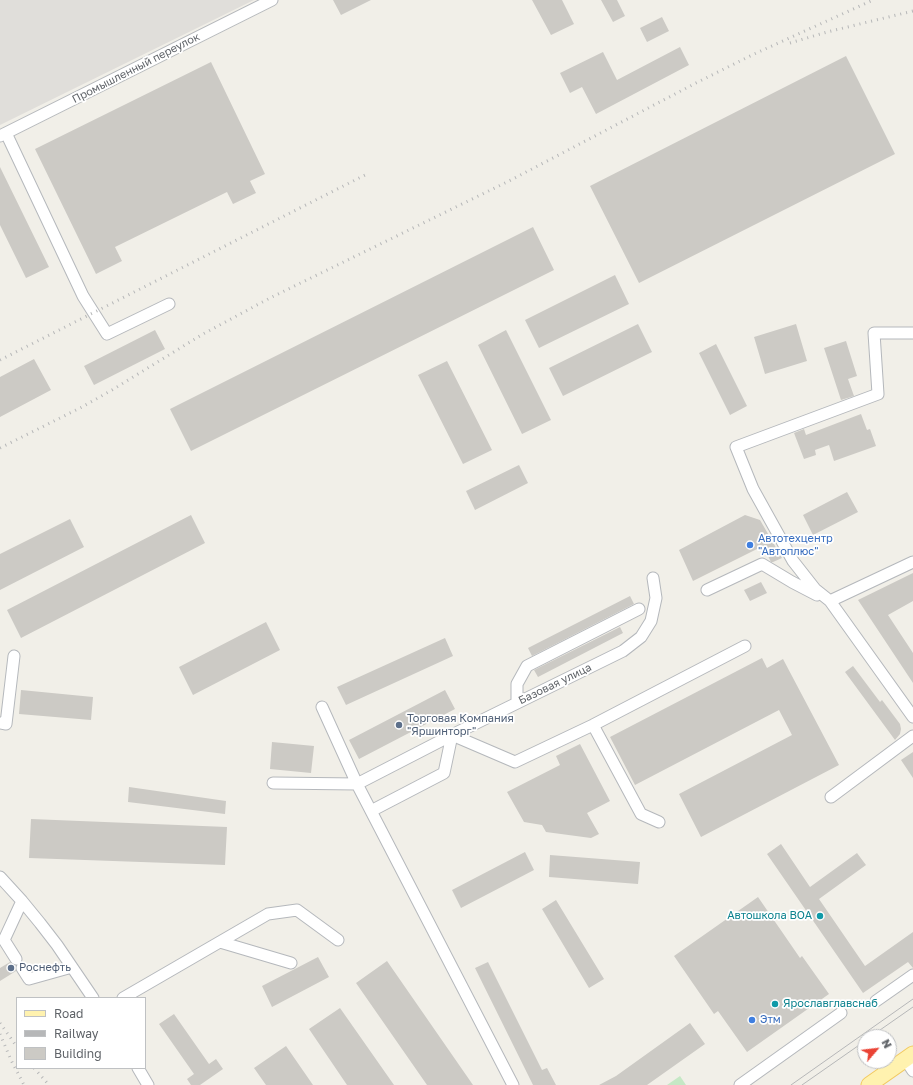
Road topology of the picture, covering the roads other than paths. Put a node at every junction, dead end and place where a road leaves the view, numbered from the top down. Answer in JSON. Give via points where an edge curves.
{"nodes":[{"id":1,"x":271,"y":0,"type":"edge"},
{"id":2,"x":3,"y":135,"type":"edge"},
{"id":3,"x":169,"y":304,"type":"dead end"},
{"id":4,"x":913,"y":333,"type":"edge"},
{"id":5,"x":913,"y":562,"type":"edge"},
{"id":6,"x":653,"y":578,"type":"dead end"},
{"id":7,"x":707,"y":590,"type":"dead end"},
{"id":8,"x":830,"y":601,"type":"junction"},
{"id":9,"x":639,"y":609,"type":"dead end"},
{"id":10,"x":745,"y":646,"type":"dead end"},
{"id":11,"x":14,"y":656,"type":"dead end"},
{"id":12,"x":517,"y":703,"type":"junction"},
{"id":13,"x":322,"y":707,"type":"dead end"},
{"id":14,"x":913,"y":717,"type":"edge"},
{"id":15,"x":0,"y":724,"type":"edge"},
{"id":16,"x":592,"y":725,"type":"junction"},
{"id":17,"x":452,"y":735,"type":"junction"},
{"id":18,"x":913,"y":736,"type":"edge"},
{"id":19,"x":273,"y":783,"type":"dead end"},
{"id":20,"x":357,"y":784,"type":"junction"},
{"id":21,"x":831,"y":797,"type":"dead end"},
{"id":22,"x":371,"y":811,"type":"junction"},
{"id":23,"x":659,"y":822,"type":"dead end"},
{"id":24,"x":0,"y":877,"type":"edge"},
{"id":25,"x":22,"y":901,"type":"junction"},
{"id":26,"x":338,"y":940,"type":"dead end"},
{"id":27,"x":220,"y":942,"type":"junction"},
{"id":28,"x":291,"y":963,"type":"dead end"},
{"id":29,"x":72,"y":967,"type":"junction"},
{"id":30,"x":913,"y":975,"type":"edge"},
{"id":31,"x":92,"y":997,"type":"edge"},
{"id":32,"x":125,"y":997,"type":"edge"},
{"id":33,"x":876,"y":1001,"type":"dead end"},
{"id":34,"x":841,"y":1013,"type":"dead end"},
{"id":35,"x":910,"y":1061,"type":"edge"},
{"id":36,"x":139,"y":1069,"type":"edge"},
{"id":37,"x":148,"y":1085,"type":"edge"},
{"id":38,"x":513,"y":1085,"type":"edge"},
{"id":39,"x":740,"y":1085,"type":"edge"},
{"id":40,"x":869,"y":1085,"type":"edge"}],
"edges":[{"from":1,"to":2,"type":"street","name":"Промышленный переулок"},
{"from":2,"to":3,"type":"street","via":[[83,296],[107,334]]},
{"from":4,"to":8,"type":"street","via":[[874,332],[878,394],[736,447],[754,489],[793,561],[815,589]]},
{"from":5,"to":8,"type":"street"},
{"from":6,"to":12,"type":"street","name":"Базовая улица","via":[[656,598],[652,621],[641,637],[623,651]]},
{"from":7,"to":8,"type":"street","via":[[762,564]]},
{"from":8,"to":14,"type":"street"},
{"from":9,"to":12,"type":"street","via":[[527,666],[517,684]]},
{"from":10,"to":16,"type":"street"},
{"from":11,"to":15,"type":"street","via":[[6,724]]},
{"from":12,"to":17,"type":"street","name":"Базовая улица"},
{"from":13,"to":20,"type":"street"},
{"from":16,"to":17,"type":"street","via":[[515,762]]},
{"from":16,"to":23,"type":"street","via":[[641,814]]},
{"from":17,"to":20,"type":"street","name":"Базовая улица"},
{"from":17,"to":22,"type":"street","via":[[444,774]]},
{"from":18,"to":21,"type":"street"},
{"from":19,"to":20,"type":"street","name":"Базовая улица"},
{"from":20,"to":22,"type":"street"},
{"from":22,"to":38,"type":"street"},
{"from":24,"to":25,"type":"street"},
{"from":25,"to":29,"type":"street"},
{"from":25,"to":29,"type":"street","via":[[4,940],[29,980]]},
{"from":26,"to":27,"type":"street","via":[[297,910],[268,914]]},
{"from":27,"to":28,"type":"street"},
{"from":27,"to":32,"type":"street"},
{"from":29,"to":31,"type":"street"},
{"from":30,"to":33,"type":"street"},
{"from":34,"to":39,"type":"street"},
{"from":35,"to":40,"type":"main road"},
{"from":36,"to":37,"type":"street"}]}
